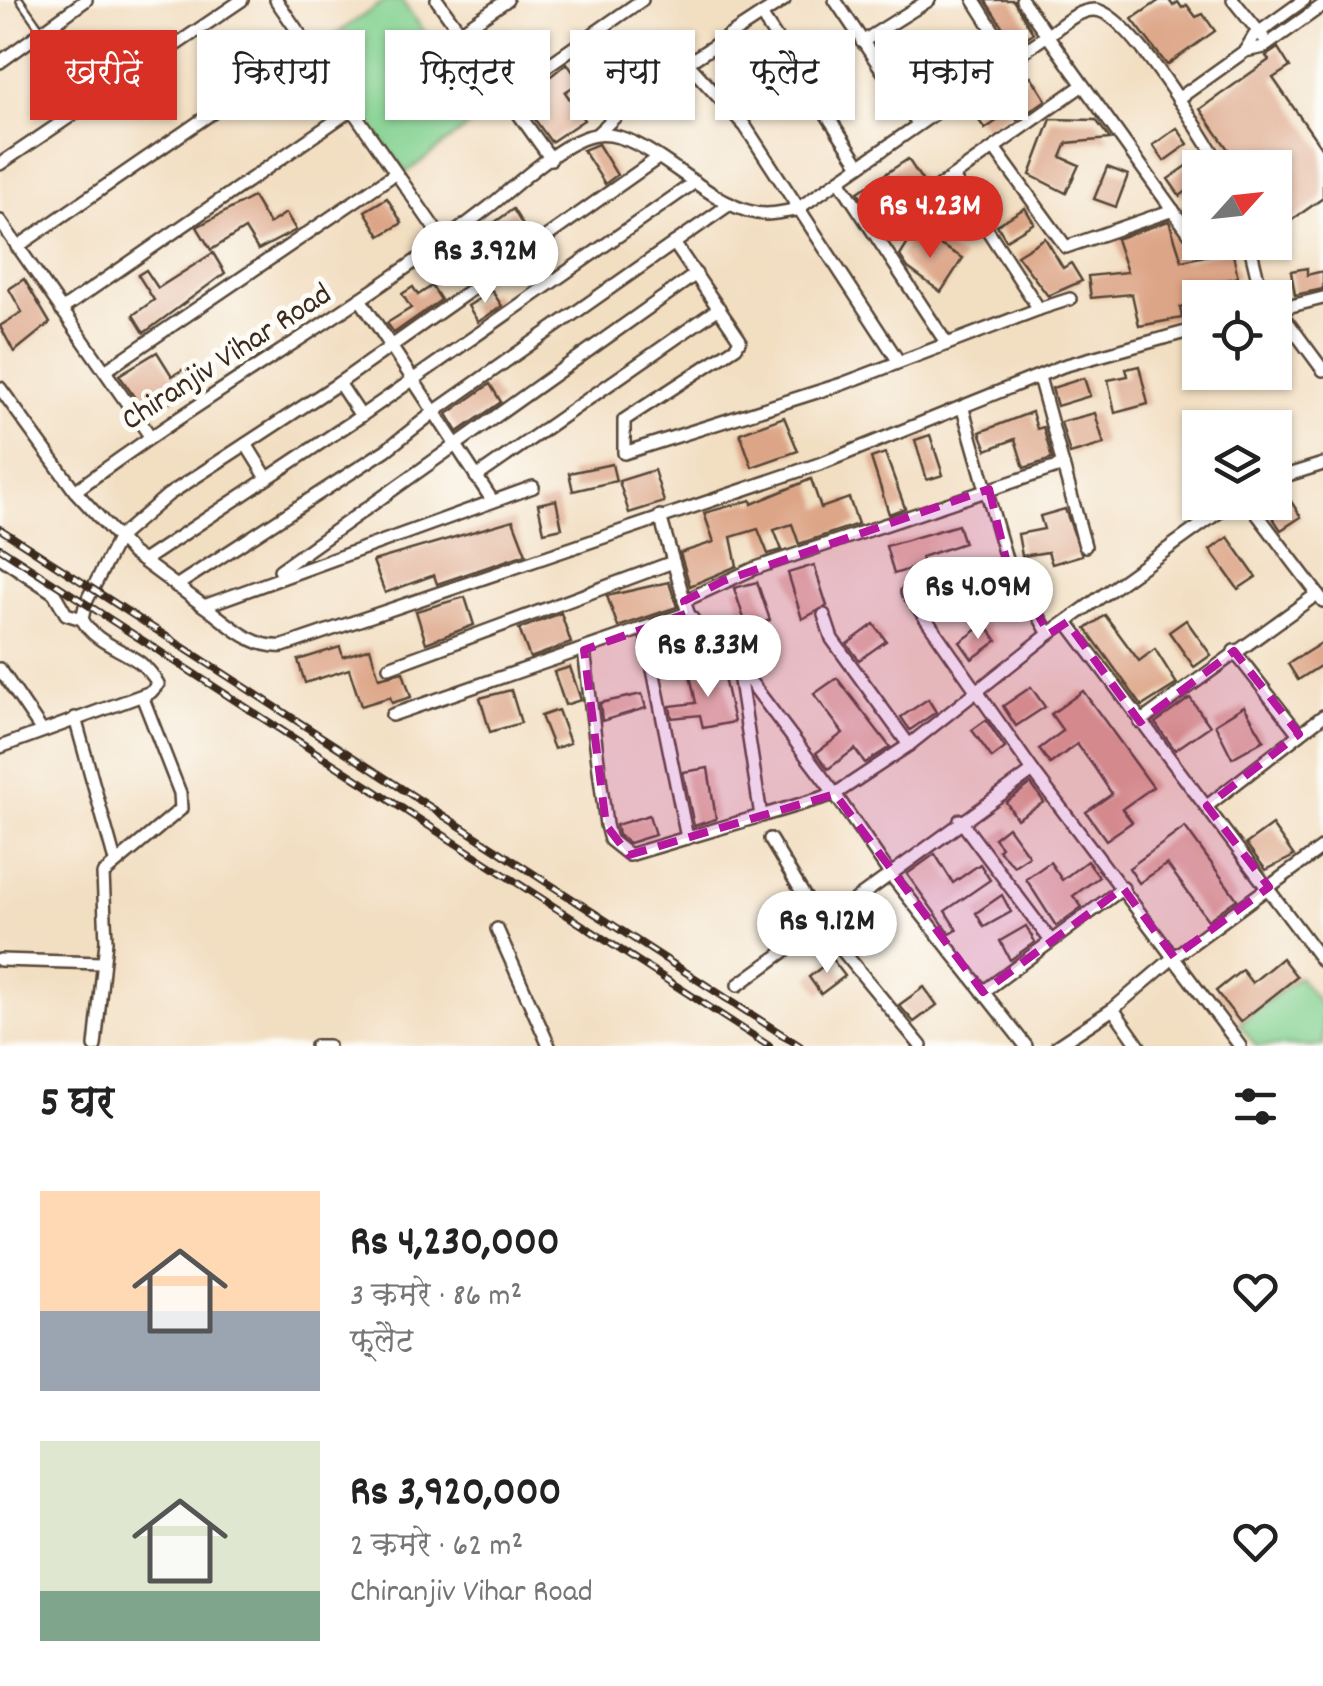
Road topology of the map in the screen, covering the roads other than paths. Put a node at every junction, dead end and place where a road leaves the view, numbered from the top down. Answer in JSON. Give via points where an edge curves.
{"nodes":[{"id":1,"x":20,"y":0,"type":"edge"},
{"id":2,"x":86,"y":0,"type":"edge"},
{"id":3,"x":242,"y":0,"type":"edge"},
{"id":4,"x":276,"y":0,"type":"edge"},
{"id":5,"x":437,"y":0,"type":"edge"},
{"id":6,"x":507,"y":0,"type":"edge"},
{"id":7,"x":642,"y":0,"type":"edge"},
{"id":8,"x":784,"y":0,"type":"edge"},
{"id":9,"x":834,"y":0,"type":"edge"},
{"id":10,"x":929,"y":0,"type":"edge"},
{"id":11,"x":974,"y":0,"type":"edge"},
{"id":12,"x":1022,"y":0,"type":"edge"},
{"id":13,"x":1098,"y":0,"type":"edge"},
{"id":14,"x":1234,"y":0,"type":"edge"},
{"id":15,"x":1304,"y":0,"type":"edge"},
{"id":16,"x":1320,"y":7,"type":"edge"},
{"id":17,"x":1106,"y":12,"type":"junction"},
{"id":18,"x":761,"y":15,"type":"junction"},
{"id":19,"x":41,"y":30,"type":"edge"},
{"id":20,"x":45,"y":30,"type":"edge"},
{"id":21,"x":296,"y":30,"type":"edge"},
{"id":22,"x":459,"y":30,"type":"edge"},
{"id":23,"x":463,"y":30,"type":"edge"},
{"id":24,"x":993,"y":30,"type":"edge"},
{"id":25,"x":1259,"y":32,"type":"junction"},
{"id":26,"x":1046,"y":36,"type":"junction"},
{"id":27,"x":30,"y":41,"type":"edge"},
{"id":28,"x":862,"y":42,"type":"junction"},
{"id":29,"x":1268,"y":45,"type":"junction"},
{"id":30,"x":1028,"y":49,"type":"edge"},
{"id":31,"x":1245,"y":52,"type":"junction"},
{"id":32,"x":695,"y":60,"type":"edge"},
{"id":33,"x":875,"y":61,"type":"edge"},
{"id":34,"x":0,"y":62,"type":"edge"},
{"id":35,"x":550,"y":64,"type":"edge"},
{"id":36,"x":695,"y":71,"type":"edge"},
{"id":37,"x":1080,"y":86,"type":"junction"},
{"id":38,"x":1178,"y":99,"type":"junction"},
{"id":39,"x":201,"y":120,"type":"edge"},
{"id":40,"x":336,"y":120,"type":"edge"},
{"id":41,"x":358,"y":120,"type":"edge"},
{"id":42,"x":524,"y":120,"type":"edge"},
{"id":43,"x":611,"y":120,"type":"edge"},
{"id":44,"x":921,"y":120,"type":"edge"},
{"id":45,"x":918,"y":122,"type":"joint"},
{"id":46,"x":597,"y":134,"type":"junction"},
{"id":47,"x":994,"y":148,"type":"junction"},
{"id":48,"x":1211,"y":150,"type":"edge"},
{"id":49,"x":552,"y":158,"type":"junction"},
{"id":50,"x":658,"y":158,"type":"junction"},
{"id":51,"x":0,"y":164,"type":"edge"},
{"id":52,"x":860,"y":165,"type":"junction"},
{"id":53,"x":396,"y":173,"type":"junction"},
{"id":54,"x":953,"y":178,"type":"junction"},
{"id":55,"x":840,"y":180,"type":"junction"},
{"id":56,"x":695,"y":182,"type":"junction"},
{"id":57,"x":730,"y":204,"type":"junction"},
{"id":58,"x":796,"y":210,"type":"junction"},
{"id":59,"x":1173,"y":210,"type":"junction"},
{"id":60,"x":0,"y":222,"type":"edge"},
{"id":61,"x":1182,"y":223,"type":"edge"},
{"id":62,"x":876,"y":232,"type":"junction"},
{"id":63,"x":444,"y":242,"type":"junction"},
{"id":64,"x":674,"y":243,"type":"junction"},
{"id":65,"x":17,"y":246,"type":"junction"},
{"id":66,"x":696,"y":274,"type":"junction"},
{"id":67,"x":1323,"y":298,"type":"edge"},
{"id":68,"x":1070,"y":299,"type":"dead end"},
{"id":69,"x":360,"y":300,"type":"junction"},
{"id":70,"x":1292,"y":305,"type":"edge"},
{"id":71,"x":719,"y":308,"type":"junction"},
{"id":72,"x":1039,"y":309,"type":"junction"},
{"id":73,"x":61,"y":310,"type":"junction"},
{"id":74,"x":1292,"y":329,"type":"edge"},
{"id":75,"x":1182,"y":332,"type":"edge"},
{"id":76,"x":947,"y":344,"type":"junction"},
{"id":77,"x":389,"y":346,"type":"junction"},
{"id":78,"x":899,"y":362,"type":"junction"},
{"id":79,"x":1323,"y":370,"type":"edge"},
{"id":80,"x":105,"y":371,"type":"junction"},
{"id":81,"x":1038,"y":376,"type":"junction"},
{"id":82,"x":411,"y":380,"type":"junction"},
{"id":83,"x":338,"y":382,"type":"junction"},
{"id":84,"x":0,"y":388,"type":"edge"},
{"id":85,"x":963,"y":409,"type":"junction"},
{"id":86,"x":433,"y":413,"type":"junction"},
{"id":87,"x":362,"y":416,"type":"junction"},
{"id":88,"x":150,"y":436,"type":"junction"},
{"id":89,"x":246,"y":444,"type":"junction"},
{"id":90,"x":455,"y":445,"type":"junction"},
{"id":91,"x":1323,"y":464,"type":"edge"},
{"id":92,"x":1062,"y":465,"type":"junction"},
{"id":93,"x":1292,"y":474,"type":"edge"},
{"id":94,"x":476,"y":477,"type":"junction"},
{"id":95,"x":267,"y":478,"type":"junction"},
{"id":96,"x":533,"y":487,"type":"dead end"},
{"id":97,"x":989,"y":489,"type":"junction"},
{"id":98,"x":75,"y":491,"type":"junction"},
{"id":99,"x":492,"y":500,"type":"junction"},
{"id":100,"x":660,"y":516,"type":"junction"},
{"id":101,"x":1208,"y":520,"type":"edge"},
{"id":102,"x":1262,"y":520,"type":"edge"},
{"id":103,"x":119,"y":537,"type":"junction"},
{"id":104,"x":1084,"y":546,"type":"dead end"},
{"id":105,"x":0,"y":558,"type":"edge"},
{"id":106,"x":143,"y":561,"type":"junction"},
{"id":107,"x":673,"y":562,"type":"junction"},
{"id":108,"x":267,"y":580,"type":"junction"},
{"id":109,"x":176,"y":586,"type":"junction"},
{"id":110,"x":908,"y":592,"type":"dead end"},
{"id":111,"x":1320,"y":597,"type":"edge"},
{"id":112,"x":204,"y":606,"type":"junction"},
{"id":113,"x":686,"y":607,"type":"junction"},
{"id":114,"x":824,"y":616,"type":"dead end"},
{"id":115,"x":82,"y":619,"type":"junction"},
{"id":116,"x":1067,"y":622,"type":"junction"},
{"id":117,"x":646,"y":630,"type":"junction"},
{"id":118,"x":1049,"y":634,"type":"junction"},
{"id":119,"x":584,"y":650,"type":"junction"},
{"id":120,"x":1234,"y":652,"type":"junction"},
{"id":121,"x":389,"y":667,"type":"dead end"},
{"id":122,"x":0,"y":668,"type":"edge"},
{"id":123,"x":740,"y":668,"type":"junction"},
{"id":124,"x":980,"y":692,"type":"junction"},
{"id":125,"x":142,"y":696,"type":"junction"},
{"id":126,"x":392,"y":714,"type":"dead end"},
{"id":127,"x":1323,"y":716,"type":"edge"},
{"id":128,"x":75,"y":718,"type":"junction"},
{"id":129,"x":1140,"y":722,"type":"junction"},
{"id":130,"x":42,"y":731,"type":"junction"},
{"id":131,"x":1299,"y":734,"type":"junction"},
{"id":132,"x":909,"y":745,"type":"junction"},
{"id":133,"x":0,"y":747,"type":"edge"},
{"id":134,"x":1033,"y":770,"type":"junction"},
{"id":135,"x":834,"y":794,"type":"junction"},
{"id":136,"x":1207,"y":806,"type":"junction"},
{"id":137,"x":761,"y":816,"type":"junction"},
{"id":138,"x":960,"y":820,"type":"junction"},
{"id":139,"x":687,"y":838,"type":"junction"},
{"id":140,"x":770,"y":839,"type":"dead end"},
{"id":141,"x":1323,"y":848,"type":"edge"},
{"id":142,"x":115,"y":860,"type":"junction"},
{"id":143,"x":890,"y":874,"type":"junction"},
{"id":144,"x":1269,"y":887,"type":"junction"},
{"id":145,"x":1123,"y":888,"type":"junction"},
{"id":146,"x":497,"y":928,"type":"dead end"},
{"id":147,"x":823,"y":928,"type":"junction"},
{"id":148,"x":1051,"y":941,"type":"junction"},
{"id":149,"x":1174,"y":957,"type":"junction"},
{"id":150,"x":0,"y":960,"type":"edge"},
{"id":151,"x":1323,"y":962,"type":"edge"},
{"id":152,"x":102,"y":963,"type":"junction"},
{"id":153,"x":738,"y":986,"type":"dead end"},
{"id":154,"x":983,"y":992,"type":"junction"},
{"id":155,"x":1112,"y":1009,"type":"junction"},
{"id":156,"x":95,"y":1046,"type":"edge"},
{"id":157,"x":316,"y":1046,"type":"edge"},
{"id":158,"x":328,"y":1046,"type":"edge"},
{"id":159,"x":550,"y":1046,"type":"edge"},
{"id":160,"x":921,"y":1046,"type":"edge"},
{"id":161,"x":1026,"y":1046,"type":"edge"},
{"id":162,"x":1056,"y":1046,"type":"edge"},
{"id":163,"x":1139,"y":1046,"type":"edge"},
{"id":164,"x":1240,"y":1046,"type":"edge"}],
"edges":[{"from":1,"to":19,"type":"lane"},
{"from":2,"to":20,"type":"street"},
{"from":3,"to":51,"type":"street"},
{"from":4,"to":21,"type":"street"},
{"from":5,"to":22,"type":"street"},
{"from":6,"to":23,"type":"street"},
{"from":7,"to":35,"type":"street"},
{"from":8,"to":18,"type":"street","name":"Chiranjiv Vihar Road"},
{"from":9,"to":28,"type":"street"},
{"from":10,"to":28,"type":"street"},
{"from":11,"to":24,"type":"street"},
{"from":12,"to":26,"type":"street"},
{"from":13,"to":17,"type":"street"},
{"from":14,"to":25,"type":"street"},
{"from":15,"to":25,"type":"street"},
{"from":16,"to":29,"type":"street"},
{"from":17,"to":26,"type":"street","via":[[1079,14]]},
{"from":17,"to":38,"type":"street"},
{"from":18,"to":32,"type":"street","name":"Chiranjiv Vihar Road"},
{"from":18,"to":52,"type":"street"},
{"from":25,"to":29,"type":"street"},
{"from":25,"to":31,"type":"street"},
{"from":26,"to":30,"type":"street"},
{"from":26,"to":37,"type":"street"},
{"from":27,"to":34,"type":"street"},
{"from":28,"to":33,"type":"street"},
{"from":29,"to":31,"type":"street"},
{"from":31,"to":38,"type":"street"},
{"from":36,"to":58,"type":"street","via":[[745,126]]},
{"from":37,"to":47,"type":"street"},
{"from":37,"to":59,"type":"street"},
{"from":38,"to":48,"type":"street"},
{"from":39,"to":65,"type":"street"},
{"from":40,"to":73,"type":"street"},
{"from":41,"to":53,"type":"street"},
{"from":42,"to":49,"type":"street"},
{"from":43,"to":46,"type":"street","name":"Chiranjiv Vihar Road"},
{"from":44,"to":45,"type":"street"},
{"from":45,"to":52,"type":"street"},
{"from":46,"to":49,"type":"street","name":"Chiranjiv Vihar Road"},
{"from":46,"to":50,"type":"street"},
{"from":47,"to":54,"type":"street"},
{"from":47,"to":59,"type":"street","via":[[1066,248]]},
{"from":49,"to":63,"type":"street","name":"Chiranjiv Vihar Road"},
{"from":50,"to":56,"type":"street"},
{"from":50,"to":77,"type":"street"},
{"from":52,"to":55,"type":"street"},
{"from":53,"to":63,"type":"street"},
{"from":53,"to":80,"type":"street"},
{"from":54,"to":62,"type":"street"},
{"from":54,"to":72,"type":"street"},
{"from":55,"to":58,"type":"street"},
{"from":55,"to":62,"type":"street"},
{"from":56,"to":57,"type":"street"},
{"from":56,"to":82,"type":"street"},
{"from":57,"to":58,"type":"street","via":[[764,214]]},
{"from":57,"to":64,"type":"street"},
{"from":58,"to":78,"type":"street"},
{"from":59,"to":61,"type":"street"},
{"from":60,"to":65,"type":"street"},
{"from":62,"to":76,"type":"street"},
{"from":63,"to":69,"type":"street","name":"Chiranjiv Vihar Road"},
{"from":64,"to":66,"type":"street"},
{"from":64,"to":86,"type":"street"},
{"from":65,"to":73,"type":"street"},
{"from":66,"to":71,"type":"street"},
{"from":66,"to":90,"type":"street"},
{"from":67,"to":70,"type":"street"},
{"from":68,"to":72,"type":"street"},
{"from":69,"to":77,"type":"street"},
{"from":69,"to":88,"type":"street","name":"Chiranjiv Vihar Road"},
{"from":71,"to":78,"type":"street","via":[[738,334],[736,348],[624,420],[624,453]]},
{"from":71,"to":94,"type":"street"},
{"from":72,"to":76,"type":"street"},
{"from":73,"to":80,"type":"street"},
{"from":74,"to":79,"type":"street"},
{"from":75,"to":81,"type":"street"},
{"from":76,"to":78,"type":"street"},
{"from":77,"to":82,"type":"street"},
{"from":77,"to":83,"type":"street"},
{"from":80,"to":88,"type":"street"},
{"from":81,"to":85,"type":"street"},
{"from":81,"to":92,"type":"street"},
{"from":82,"to":86,"type":"street"},
{"from":82,"to":87,"type":"street"},
{"from":83,"to":87,"type":"street"},
{"from":83,"to":89,"type":"street"},
{"from":84,"to":98,"type":"street"},
{"from":85,"to":97,"type":"street"},
{"from":85,"to":100,"type":"street"},
{"from":86,"to":90,"type":"street"},
{"from":86,"to":109,"type":"street"},
{"from":87,"to":95,"type":"street"},
{"from":88,"to":98,"type":"street","name":"Chiranjiv Vihar Road"},
{"from":89,"to":95,"type":"street"},
{"from":89,"to":103,"type":"street"},
{"from":90,"to":94,"type":"street"},
{"from":90,"to":108,"type":"street"},
{"from":91,"to":93,"type":"street"},
{"from":92,"to":97,"type":"street"},
{"from":92,"to":104,"type":"street"},
{"from":94,"to":99,"type":"street"},
{"from":95,"to":106,"type":"street"},
{"from":96,"to":99,"type":"street"},
{"from":97,"to":113,"type":"street","via":[[753,569]]},
{"from":97,"to":118,"type":"street","via":[[1006,559]]},
{"from":98,"to":103,"type":"street"},
{"from":99,"to":108,"type":"street"},
{"from":100,"to":107,"type":"street"},
{"from":100,"to":112,"type":"street","via":[[283,646],[253,642]]},
{"from":101,"to":116,"type":"street"},
{"from":102,"to":111,"type":"street"},
{"from":103,"to":106,"type":"street"},
{"from":103,"to":115,"type":"street"},
{"from":105,"to":115,"type":"street","via":[[54,593],[66,614]]},
{"from":106,"to":109,"type":"street"},
{"from":107,"to":113,"type":"street"},
{"from":107,"to":121,"type":"street"},
{"from":108,"to":112,"type":"street"},
{"from":109,"to":112,"type":"street"},
{"from":110,"to":124,"type":"street"},
{"from":111,"to":120,"type":"street"},
{"from":113,"to":117,"type":"street"},
{"from":113,"to":123,"type":"street","via":[[704,635],[736,655]]},
{"from":114,"to":132,"type":"street","via":[[832,639]]},
{"from":115,"to":125,"type":"street","via":[[106,643],[146,664],[158,684]]},
{"from":116,"to":118,"type":"street"},
{"from":116,"to":129,"type":"street"},
{"from":117,"to":119,"type":"street"},
{"from":117,"to":139,"type":"street"},
{"from":118,"to":124,"type":"street"},
{"from":119,"to":126,"type":"street"},
{"from":119,"to":139,"type":"street","via":[[610,840],[629,855]]},
{"from":120,"to":129,"type":"street"},
{"from":120,"to":131,"type":"street"},
{"from":122,"to":130,"type":"street"},
{"from":123,"to":135,"type":"street"},
{"from":123,"to":137,"type":"street"},
{"from":124,"to":132,"type":"street"},
{"from":124,"to":134,"type":"street"},
{"from":125,"to":128,"type":"street"},
{"from":125,"to":142,"type":"street","via":[[181,809]]},
{"from":127,"to":131,"type":"street"},
{"from":128,"to":130,"type":"street"},
{"from":128,"to":142,"type":"street"},
{"from":129,"to":136,"type":"street"},
{"from":130,"to":133,"type":"street"},
{"from":131,"to":136,"type":"street"},
{"from":132,"to":135,"type":"street"},
{"from":134,"to":138,"type":"street"},
{"from":134,"to":145,"type":"street"},
{"from":135,"to":137,"type":"street"},
{"from":135,"to":143,"type":"street"},
{"from":136,"to":144,"type":"street"},
{"from":137,"to":139,"type":"street"},
{"from":138,"to":143,"type":"street"},
{"from":138,"to":148,"type":"street"},
{"from":140,"to":147,"type":"street"},
{"from":141,"to":144,"type":"street"},
{"from":142,"to":152,"type":"street","via":[[103,874]]},
{"from":143,"to":147,"type":"street"},
{"from":143,"to":154,"type":"street"},
{"from":144,"to":149,"type":"street"},
{"from":144,"to":151,"type":"street"},
{"from":145,"to":148,"type":"street"},
{"from":145,"to":149,"type":"street"},
{"from":146,"to":159,"type":"street"},
{"from":147,"to":153,"type":"street"},
{"from":147,"to":160,"type":"street"},
{"from":148,"to":154,"type":"street"},
{"from":149,"to":155,"type":"street"},
{"from":149,"to":164,"type":"street"},
{"from":150,"to":152,"type":"street"},
{"from":152,"to":156,"type":"street"},
{"from":154,"to":161,"type":"street"},
{"from":155,"to":162,"type":"street"},
{"from":155,"to":163,"type":"street"},
{"from":157,"to":158,"type":"street"}]}
